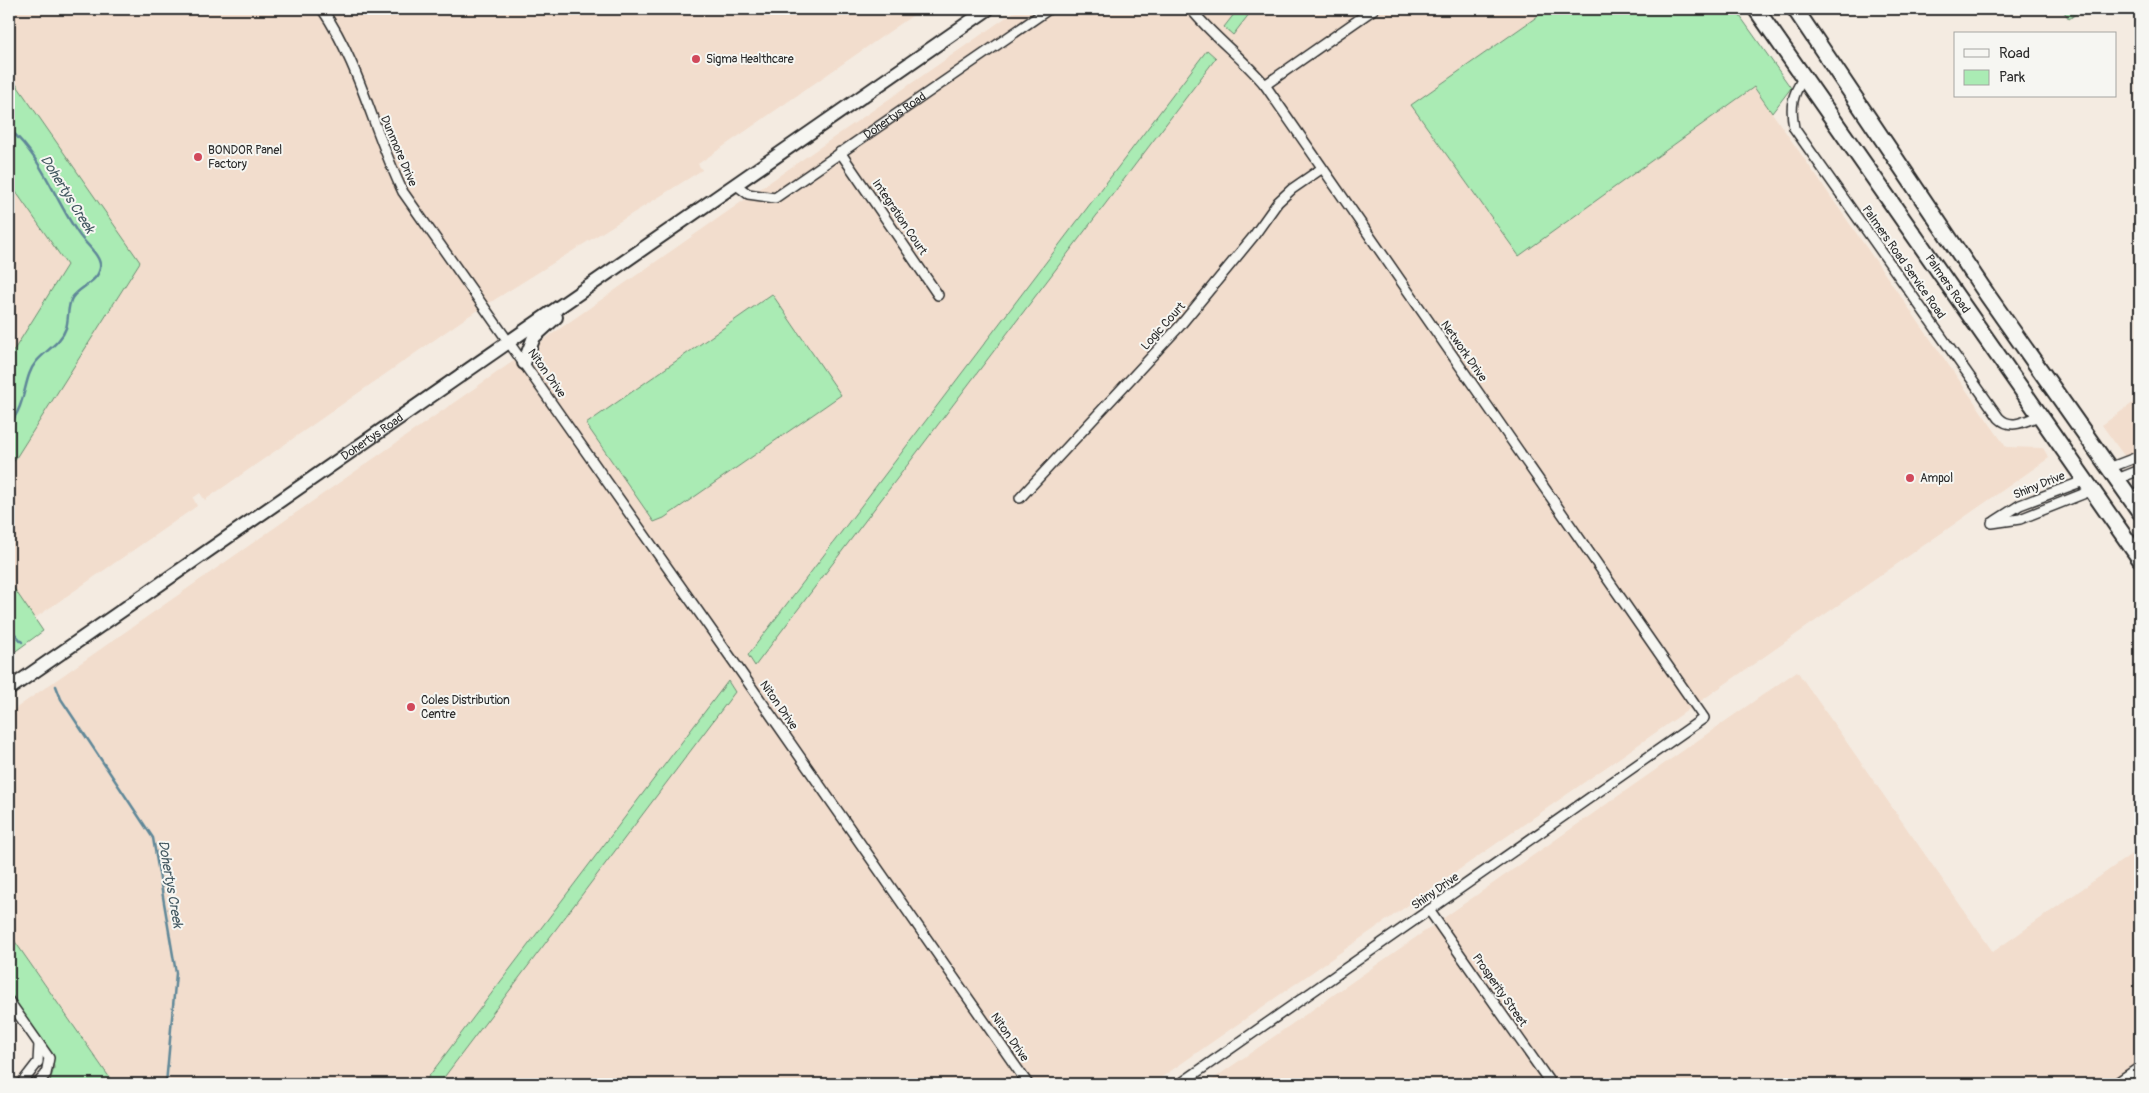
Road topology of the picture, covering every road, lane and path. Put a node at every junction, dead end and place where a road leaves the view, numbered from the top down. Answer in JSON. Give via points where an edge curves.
{"nodes":[{"id":1,"x":322,"y":9,"type":"edge"},
{"id":2,"x":988,"y":9,"type":"edge"},
{"id":3,"x":1050,"y":9,"type":"edge"},
{"id":4,"x":1190,"y":9,"type":"edge"},
{"id":5,"x":1374,"y":9,"type":"edge"},
{"id":6,"x":1756,"y":9,"type":"edge"},
{"id":7,"x":1795,"y":9,"type":"edge"},
{"id":8,"x":1804,"y":77,"type":"junction"},
{"id":9,"x":1265,"y":85,"type":"junction"},
{"id":10,"x":840,"y":152,"type":"junction"},
{"id":11,"x":1321,"y":169,"type":"junction"},
{"id":12,"x":735,"y":184,"type":"junction"},
{"id":13,"x":648,"y":245,"type":"junction"},
{"id":14,"x":938,"y":295,"type":"dead end"},
{"id":15,"x":509,"y":341,"type":"junction"},
{"id":16,"x":524,"y":363,"type":"junction"},
{"id":17,"x":2039,"y":416,"type":"junction"},
{"id":18,"x":2140,"y":456,"type":"edge"},
{"id":19,"x":2140,"y":470,"type":"edge"},
{"id":20,"x":2113,"y":474,"type":"junction"},
{"id":21,"x":2090,"y":485,"type":"junction"},
{"id":22,"x":1020,"y":498,"type":"dead end"},
{"id":23,"x":2140,"y":512,"type":"edge"},
{"id":24,"x":2140,"y":559,"type":"edge"},
{"id":25,"x":9,"y":689,"type":"edge"},
{"id":26,"x":1704,"y":718,"type":"joint"},
{"id":27,"x":1429,"y":910,"type":"junction"},
{"id":28,"x":9,"y":1001,"type":"edge"},
{"id":29,"x":39,"y":1044,"type":"junction"},
{"id":30,"x":2140,"y":1067,"type":"edge"},
{"id":31,"x":21,"y":1084,"type":"edge"},
{"id":32,"x":37,"y":1084,"type":"edge"},
{"id":33,"x":1028,"y":1084,"type":"edge"},
{"id":34,"x":1180,"y":1084,"type":"edge"},
{"id":35,"x":1551,"y":1084,"type":"edge"},
{"id":36,"x":2116,"y":1084,"type":"edge"}],
"edges":[{"from":1,"to":15,"type":"street","name":"Dunmore Drive","via":[[347,55],[403,192]]},
{"from":2,"to":12,"type":"main road","name":"Dohertys Road"},
{"from":3,"to":10,"type":"street","name":"Dohertys Road"},
{"from":4,"to":9,"type":"street","name":"Network Drive"},
{"from":5,"to":9,"type":"street"},
{"from":6,"to":8,"type":"highway","name":"Palmers Road"},
{"from":7,"to":20,"type":"highway","via":[[1988,296]]},
{"from":8,"to":17,"type":"highway","name":"Palmers Road"},
{"from":8,"to":17,"type":"street","name":"Palmers Road Service Road","via":[[1794,91],[1794,128],[1998,418],[2010,425]]},
{"from":9,"to":11,"type":"street","name":"Network Drive"},
{"from":10,"to":12,"type":"street","name":"Dohertys Road","via":[[775,198],[748,194]]},
{"from":10,"to":14,"type":"street","name":"Integration Court"},
{"from":11,"to":22,"type":"street","name":"Logic Court","via":[[1278,202],[1179,328]]},
{"from":11,"to":26,"type":"street","name":"Network Drive"},
{"from":12,"to":13,"type":"main road","name":"Dohertys Road"},
{"from":13,"to":15,"type":"main road","name":"Dohertys Road"},
{"from":13,"to":16,"type":"main road","via":[[626,269],[549,322],[534,338]]},
{"from":15,"to":16,"type":"street","name":"Niton Drive"},
{"from":15,"to":25,"type":"main road","name":"Dohertys Road"},
{"from":16,"to":33,"type":"street","name":"Niton Drive"},
{"from":17,"to":21,"type":"highway","name":"Palmers Road"},
{"from":18,"to":20,"type":"street"},
{"from":19,"to":20,"type":"street"},
{"from":20,"to":21,"type":"highway"},
{"from":20,"to":23,"type":"highway"},
{"from":21,"to":21,"type":"street","name":"Shiny Drive","via":[[2020,519],[1992,523],[2020,505]]},
{"from":21,"to":24,"type":"highway","name":"Palmers Road"},
{"from":26,"to":27,"type":"street","name":"Shiny Drive"},
{"from":27,"to":34,"type":"street","name":"Shiny Drive"},
{"from":27,"to":35,"type":"street","name":"Prosperity Street"},
{"from":28,"to":29,"type":"street"},
{"from":29,"to":31,"type":"street","via":[[38,1062]]},
{"from":29,"to":32,"type":"street","via":[[50,1058],[50,1063]]},
{"from":30,"to":36,"type":"street"}]}
